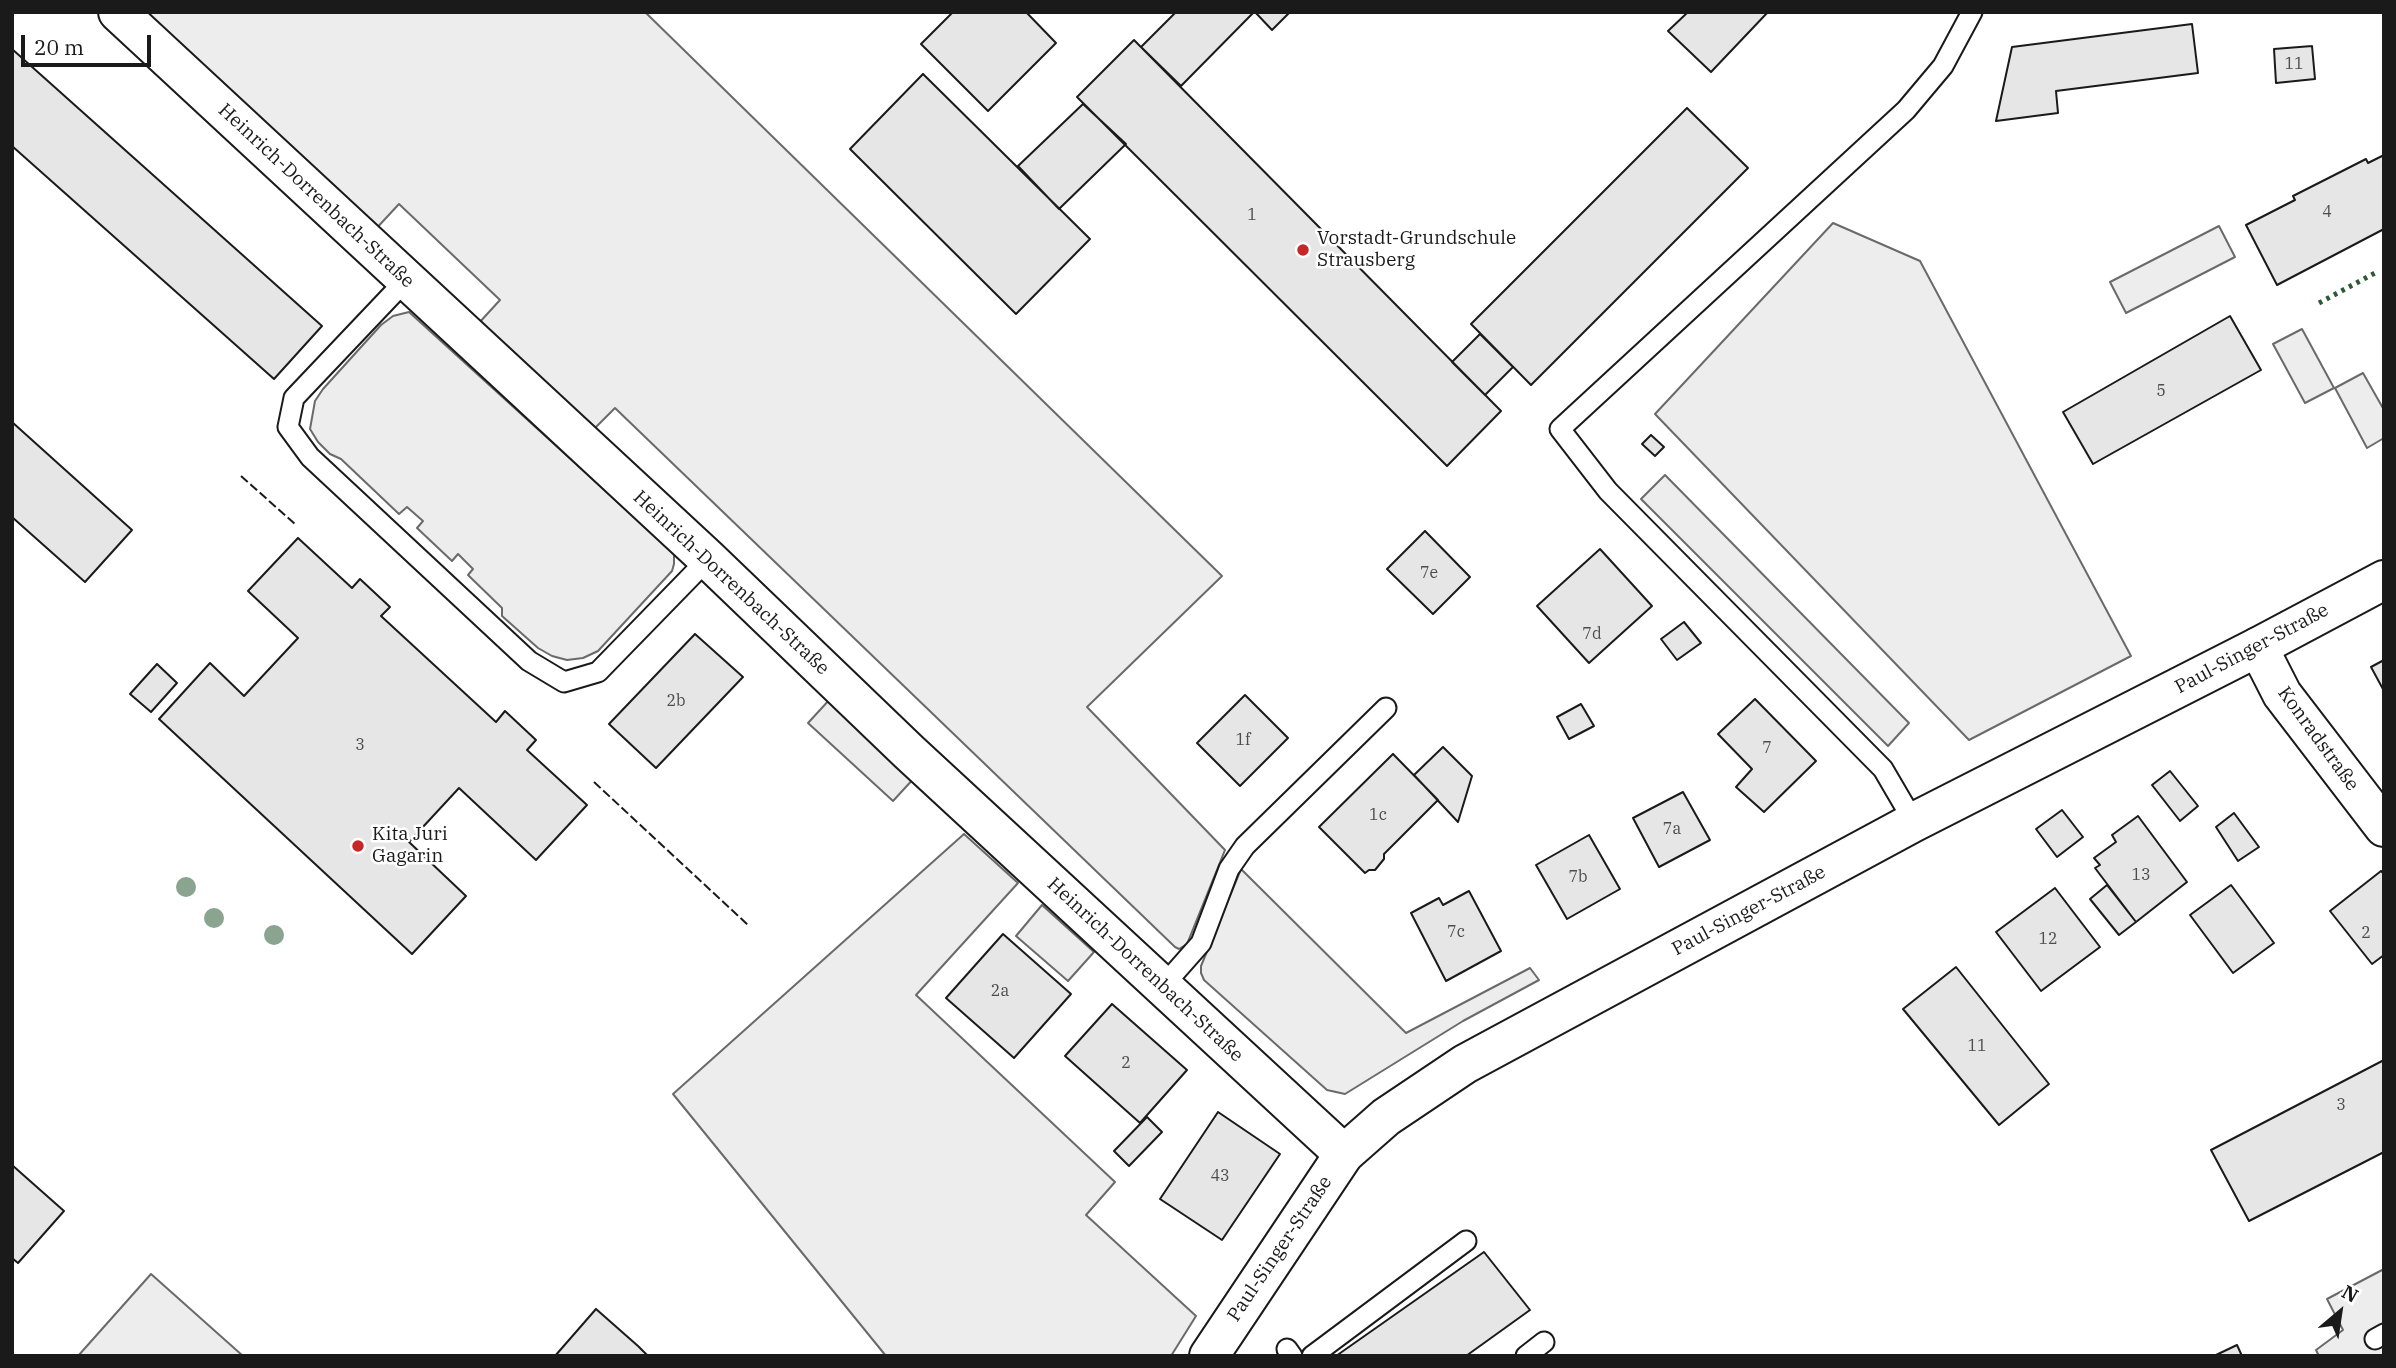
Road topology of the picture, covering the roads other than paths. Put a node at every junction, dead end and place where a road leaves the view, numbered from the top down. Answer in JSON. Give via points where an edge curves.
{"nodes":[{"id":1,"x":118,"y":12,"type":"edge"},
{"id":2,"x":1972,"y":12,"type":"edge"},
{"id":3,"x":406,"y":280,"type":"junction"},
{"id":4,"x":708,"y":559,"type":"junction"},
{"id":5,"x":2384,"y":580,"type":"edge"},
{"id":6,"x":2258,"y":647,"type":"junction"},
{"id":7,"x":1386,"y":708,"type":"dead end"},
{"id":8,"x":1914,"y":822,"type":"junction"},
{"id":9,"x":2384,"y":828,"type":"edge"},
{"id":10,"x":1163,"y":986,"type":"junction"},
{"id":11,"x":1344,"y":1154,"type":"junction"},
{"id":12,"x":1466,"y":1241,"type":"dead end"},
{"id":13,"x":1544,"y":1342,"type":"dead end"},
{"id":14,"x":1209,"y":1356,"type":"edge"},
{"id":15,"x":1312,"y":1356,"type":"edge"},
{"id":16,"x":1526,"y":1356,"type":"edge"}],
"edges":[{"from":1,"to":3,"type":"street","name":"Heinrich-Dorrenbach-Straße"},
{"from":2,"to":8,"type":"lane","via":[[1943,66],[1906,110],[1560,429],[1608,491],[1883,769]]},
{"from":3,"to":4,"type":"street","name":"Heinrich-Dorrenbach-Straße"},
{"from":3,"to":4,"type":"lane","via":[[294,398],[288,427],[310,457],[529,661],[564,682],[598,672]]},
{"from":4,"to":10,"type":"street","name":"Heinrich-Dorrenbach-Straße"},
{"from":5,"to":6,"type":"street","name":"Paul-Singer-Straße"},
{"from":6,"to":8,"type":"street","name":"Paul-Singer-Straße"},
{"from":6,"to":9,"type":"street","name":"Konradstraße","via":[[2282,694]]},
{"from":7,"to":10,"type":"lane","via":[[1245,846],[1229,869],[1201,943]]},
{"from":8,"to":11,"type":"street","name":"Paul-Singer-Straße","via":[[1465,1064],[1386,1117]]},
{"from":10,"to":11,"type":"street","name":"Heinrich-Dorrenbach-Straße"},
{"from":11,"to":14,"type":"street","name":"Paul-Singer-Straße"},
{"from":12,"to":15,"type":"lane"},
{"from":13,"to":16,"type":"lane"}]}
